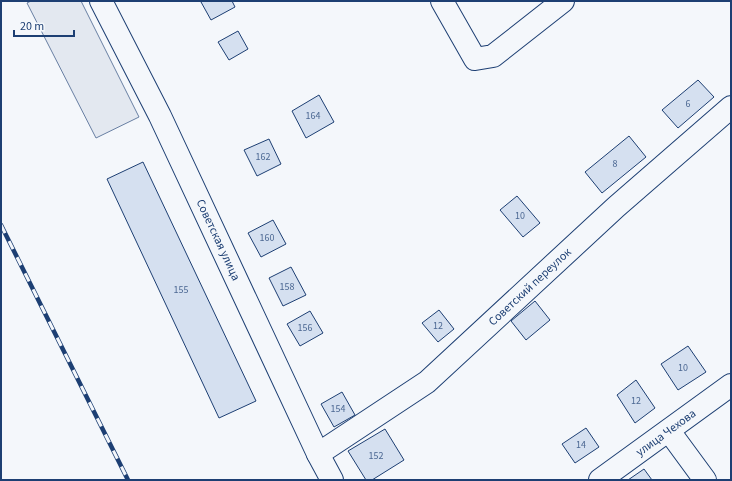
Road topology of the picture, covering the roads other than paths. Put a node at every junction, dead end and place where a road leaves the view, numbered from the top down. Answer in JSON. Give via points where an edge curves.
{"nodes":[{"id":1,"x":101,"y":1,"type":"edge"},
{"id":2,"x":442,"y":1,"type":"edge"},
{"id":3,"x":563,"y":1,"type":"edge"},
{"id":4,"x":731,"y":107,"type":"edge"},
{"id":5,"x":731,"y":385,"type":"edge"},
{"id":6,"x":669,"y":431,"type":"junction"},
{"id":7,"x":318,"y":454,"type":"junction"},
{"id":8,"x":332,"y":480,"type":"edge"},
{"id":9,"x":600,"y":480,"type":"edge"},
{"id":10,"x":705,"y":480,"type":"edge"}],
"edges":[{"from":1,"to":7,"type":"street","name":"Советская улица","via":[[160,116]]},
{"from":2,"to":3,"type":"street","via":[[475,59],[492,56]]},
{"from":4,"to":7,"type":"street","name":"Советский переулок","via":[[616,207],[427,382]]},
{"from":5,"to":6,"type":"street","name":"улица Чехова"},
{"from":6,"to":9,"type":"street","name":"улица Чехова"},
{"from":6,"to":10,"type":"street"},
{"from":7,"to":8,"type":"street","name":"Советская улица"}]}
